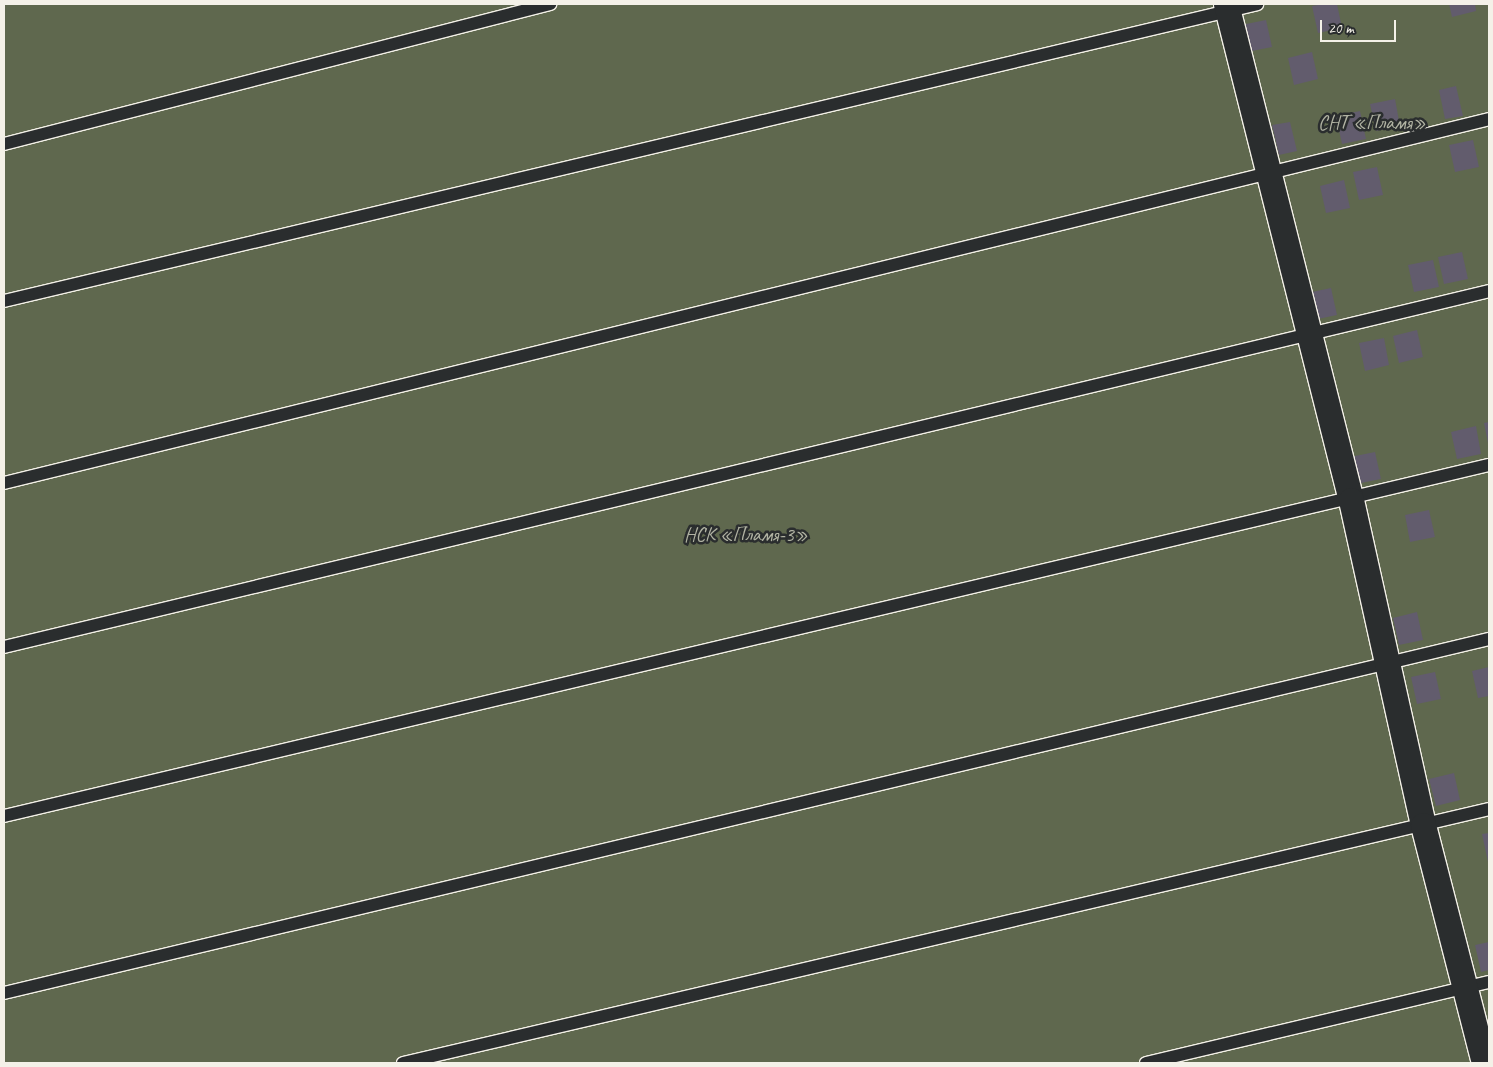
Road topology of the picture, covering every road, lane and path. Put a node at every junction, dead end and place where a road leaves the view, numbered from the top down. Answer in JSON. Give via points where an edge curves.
{"nodes":[{"id":1,"x":550,"y":4,"type":"edge"},
{"id":2,"x":1257,"y":4,"type":"edge"},
{"id":3,"x":1227,"y":7,"type":"edge"},
{"id":4,"x":1489,"y":120,"type":"edge"},
{"id":5,"x":4,"y":144,"type":"edge"},
{"id":6,"x":1270,"y":175,"type":"junction"},
{"id":7,"x":1489,"y":292,"type":"edge"},
{"id":8,"x":4,"y":301,"type":"edge"},
{"id":9,"x":1308,"y":337,"type":"junction"},
{"id":10,"x":1489,"y":465,"type":"edge"},
{"id":11,"x":4,"y":483,"type":"edge"},
{"id":12,"x":1351,"y":500,"type":"junction"},
{"id":13,"x":1489,"y":639,"type":"edge"},
{"id":14,"x":4,"y":647,"type":"edge"},
{"id":15,"x":1386,"y":665,"type":"junction"},
{"id":16,"x":1489,"y":809,"type":"edge"},
{"id":17,"x":4,"y":816,"type":"edge"},
{"id":18,"x":1423,"y":825,"type":"junction"},
{"id":19,"x":1489,"y":982,"type":"edge"},
{"id":20,"x":1463,"y":989,"type":"junction"},
{"id":21,"x":4,"y":993,"type":"edge"},
{"id":22,"x":403,"y":1063,"type":"edge"},
{"id":23,"x":1146,"y":1063,"type":"edge"},
{"id":24,"x":1484,"y":1063,"type":"edge"}],
"edges":[{"from":1,"to":5,"type":"lane"},
{"from":2,"to":3,"type":"lane"},
{"from":3,"to":6,"type":"street"},
{"from":3,"to":8,"type":"lane"},
{"from":4,"to":6,"type":"lane"},
{"from":6,"to":9,"type":"street"},
{"from":6,"to":11,"type":"lane"},
{"from":7,"to":9,"type":"lane"},
{"from":9,"to":12,"type":"street"},
{"from":9,"to":14,"type":"lane"},
{"from":10,"to":12,"type":"lane"},
{"from":12,"to":15,"type":"street"},
{"from":12,"to":17,"type":"lane"},
{"from":13,"to":15,"type":"lane"},
{"from":15,"to":18,"type":"street"},
{"from":15,"to":21,"type":"lane"},
{"from":16,"to":18,"type":"lane"},
{"from":18,"to":20,"type":"street"},
{"from":18,"to":22,"type":"lane"},
{"from":19,"to":20,"type":"lane"},
{"from":20,"to":23,"type":"lane"},
{"from":20,"to":24,"type":"street"}]}
